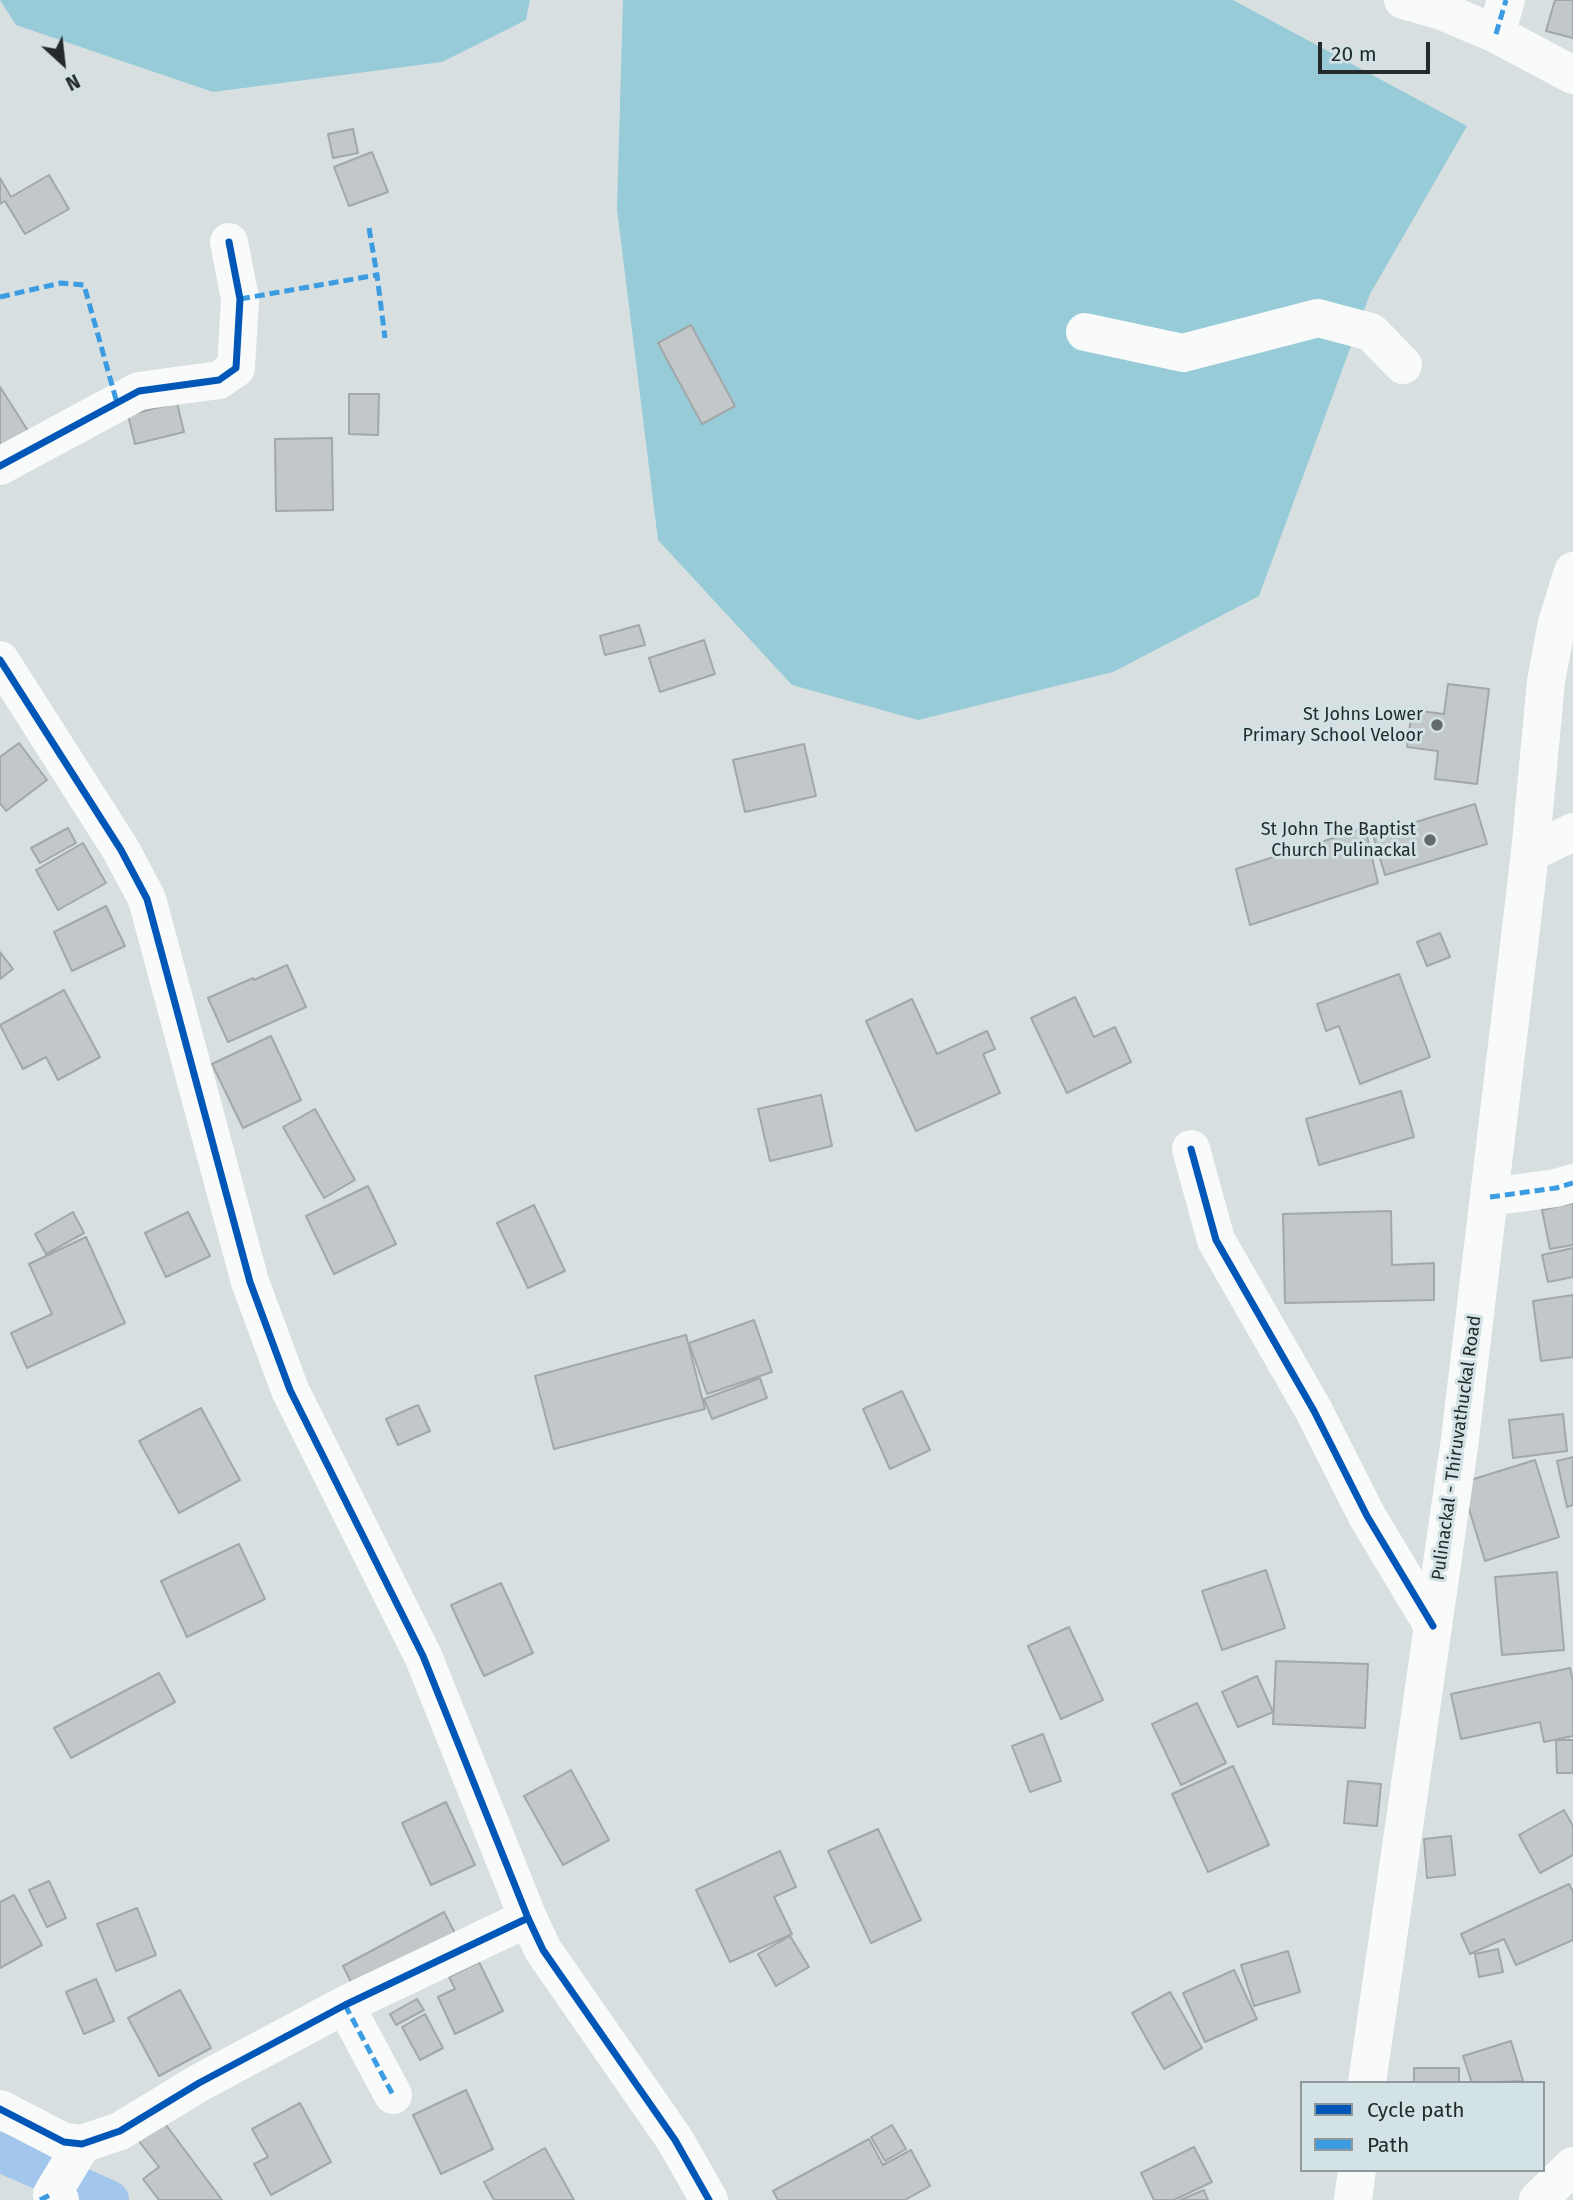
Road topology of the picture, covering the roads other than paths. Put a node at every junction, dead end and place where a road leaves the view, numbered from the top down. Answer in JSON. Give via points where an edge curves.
{"nodes":[{"id":1,"x":1402,"y":0,"type":"edge"},
{"id":2,"x":1501,"y":17,"type":"edge"},
{"id":3,"x":1573,"y":75,"type":"edge"},
{"id":4,"x":229,"y":242,"type":"dead end"},
{"id":5,"x":1085,"y":332,"type":"dead end"},
{"id":6,"x":1403,"y":365,"type":"dead end"},
{"id":7,"x":0,"y":466,"type":"edge"},
{"id":8,"x":1573,"y":571,"type":"edge"},
{"id":9,"x":0,"y":660,"type":"edge"},
{"id":10,"x":1573,"y":832,"type":"edge"},
{"id":11,"x":1530,"y":853,"type":"junction"},
{"id":12,"x":1191,"y":1149,"type":"dead end"},
{"id":13,"x":1573,"y":1183,"type":"edge"},
{"id":14,"x":1490,"y":1196,"type":"junction"},
{"id":15,"x":1433,"y":1626,"type":"junction"},
{"id":16,"x":528,"y":1918,"type":"junction"},
{"id":17,"x":345,"y":2005,"type":"junction"},
{"id":18,"x":1367,"y":2081,"type":"edge"},
{"id":19,"x":393,"y":2095,"type":"dead end"},
{"id":20,"x":0,"y":2109,"type":"edge"},
{"id":21,"x":82,"y":2144,"type":"junction"},
{"id":22,"x":1573,"y":2166,"type":"edge"},
{"id":23,"x":1357,"y":2172,"type":"edge"},
{"id":24,"x":52,"y":2195,"type":"edge"},
{"id":25,"x":709,"y":2200,"type":"edge"},
{"id":26,"x":1353,"y":2200,"type":"edge"},
{"id":27,"x":1538,"y":2200,"type":"edge"}],
"edges":[{"from":1,"to":2,"type":"street","via":[[1442,11]]},
{"from":2,"to":3,"type":"street"},
{"from":4,"to":7,"type":"street","via":[[240,299],[236,368],[219,380],[139,391]]},
{"from":5,"to":6,"type":"street","via":[[1183,353],[1318,318],[1371,332]]},
{"from":8,"to":11,"type":"street","name":"Pulinackal - Thiruvathuckal Road","via":[[1546,681]]},
{"from":9,"to":16,"type":"street","via":[[121,850],[147,899],[250,1282],[290,1390],[423,1656]]},
{"from":10,"to":11,"type":"street"},
{"from":11,"to":14,"type":"street","name":"Pulinackal - Thiruvathuckal Road"},
{"from":12,"to":15,"type":"street","via":[[1216,1240],[1314,1411],[1367,1516]]},
{"from":13,"to":14,"type":"street"},
{"from":14,"to":15,"type":"street","name":"Pulinackal - Thiruvathuckal Road"},
{"from":15,"to":18,"type":"street","name":"Pulinackal - Thiruvathuckal Road"},
{"from":16,"to":17,"type":"street"},
{"from":16,"to":25,"type":"street","via":[[543,1950],[676,2140]]},
{"from":17,"to":19,"type":"street"},
{"from":17,"to":21,"type":"street","via":[[120,2131]]},
{"from":20,"to":21,"type":"street","via":[[64,2142]]},
{"from":21,"to":24,"type":"street"},
{"from":22,"to":27,"type":"street"},
{"from":23,"to":26,"type":"street"}]}
